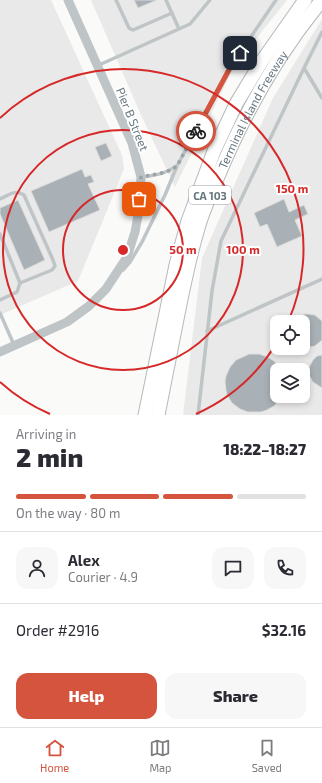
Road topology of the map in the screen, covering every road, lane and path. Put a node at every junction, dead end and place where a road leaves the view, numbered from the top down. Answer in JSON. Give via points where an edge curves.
{"nodes":[{"id":1,"x":68,"y":0,"type":"edge"},
{"id":2,"x":116,"y":0,"type":"edge"},
{"id":3,"x":166,"y":0,"type":"edge"},
{"id":4,"x":210,"y":0,"type":"edge"},
{"id":5,"x":276,"y":0,"type":"edge"},
{"id":6,"x":305,"y":0,"type":"edge"},
{"id":7,"x":322,"y":0,"type":"edge"},
{"id":8,"x":172,"y":13,"type":"junction"},
{"id":9,"x":179,"y":29,"type":"junction"},
{"id":10,"x":322,"y":32,"type":"edge"},
{"id":11,"x":98,"y":66,"type":"junction"},
{"id":12,"x":304,"y":68,"type":"junction"},
{"id":13,"x":322,"y":98,"type":"edge"},
{"id":14,"x":177,"y":166,"type":"junction"},
{"id":15,"x":141,"y":177,"type":"junction"},
{"id":16,"x":0,"y":199,"type":"edge"},
{"id":17,"x":0,"y":234,"type":"edge"},
{"id":18,"x":322,"y":279,"type":"edge"},
{"id":19,"x":20,"y":283,"type":"junction"},
{"id":20,"x":106,"y":289,"type":"junction"},
{"id":21,"x":0,"y":300,"type":"edge"},
{"id":22,"x":0,"y":314,"type":"edge"},
{"id":23,"x":207,"y":331,"type":"junction"},
{"id":24,"x":14,"y":346,"type":"junction"},
{"id":25,"x":0,"y":352,"type":"edge"},
{"id":26,"x":146,"y":415,"type":"edge"},
{"id":27,"x":158,"y":415,"type":"edge"},
{"id":28,"x":198,"y":415,"type":"edge"}],
"edges":[{"from":1,"to":11,"type":"street","name":"Pier B Street"},
{"from":2,"to":8,"type":"lane","via":[[129,28],[133,30]]},
{"from":3,"to":8,"type":"lane"},
{"from":4,"to":9,"type":"lane","via":[[190,24]]},
{"from":5,"to":14,"type":"lane","via":[[231,66]]},
{"from":6,"to":26,"type":"highway","name":"Terminal Island Freeway","number":"CA 103","via":[[262,61],[236,104],[214,151],[188,221],[176,265]]},
{"from":7,"to":27,"type":"highway","name":"Terminal Island Freeway","number":"CA 103","via":[[273,68],[248,111],[212,189],[187,267]]},
{"from":8,"to":9,"type":"lane"},
{"from":9,"to":11,"type":"lane"},
{"from":10,"to":12,"type":"lane"},
{"from":11,"to":15,"type":"street","name":"Pier B Street","via":[[132,143]]},
{"from":12,"to":13,"type":"lane"},
{"from":12,"to":23,"type":"lane","via":[[221,241]]},
{"from":14,"to":15,"type":"lane","via":[[162,173]]},
{"from":14,"to":20,"type":"lane","via":[[142,242],[130,262]]},
{"from":15,"to":20,"type":"street","name":"Pier B Street","via":[[136,232],[127,257]]},
{"from":16,"to":19,"type":"lane","via":[[17,192],[24,195],[55,266],[52,270]]},
{"from":17,"to":19,"type":"lane"},
{"from":18,"to":23,"type":"lane"},
{"from":19,"to":21,"type":"lane","via":[[17,292]]},
{"from":20,"to":24,"type":"street","name":"Pier B Street","via":[[67,322]]},
{"from":22,"to":24,"type":"lane"},
{"from":23,"to":28,"type":"lane"},
{"from":24,"to":25,"type":"street","name":"Pier B Street"}]}
